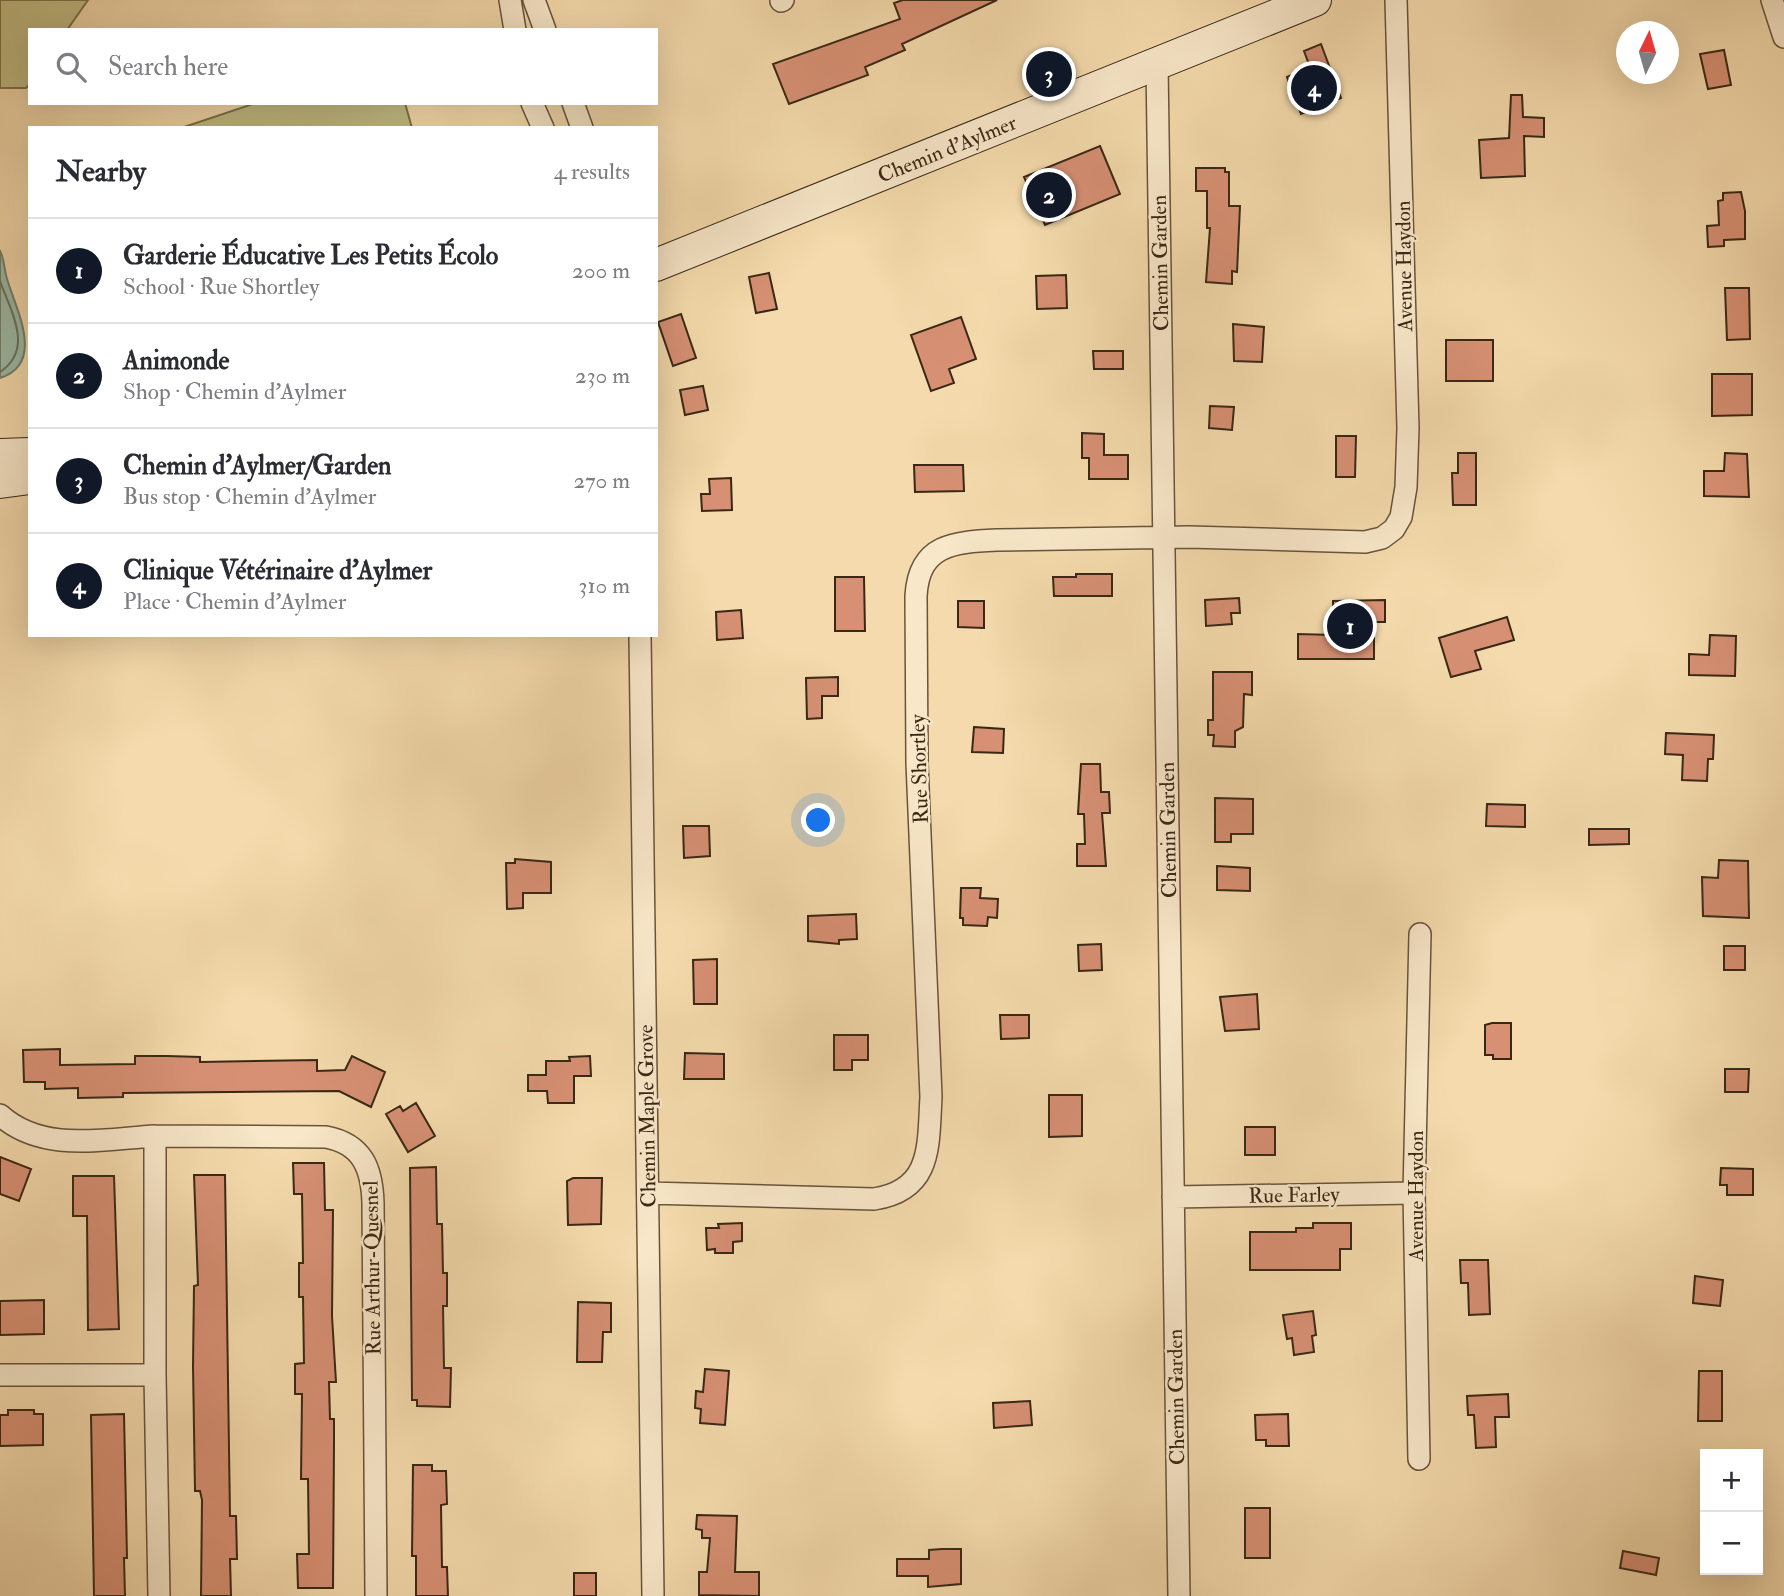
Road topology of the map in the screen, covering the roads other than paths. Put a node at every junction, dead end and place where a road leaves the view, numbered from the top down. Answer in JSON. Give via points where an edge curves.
{"nodes":[{"id":1,"x":510,"y":0,"type":"edge"},
{"id":2,"x":534,"y":0,"type":"edge"},
{"id":3,"x":1315,"y":0,"type":"edge"},
{"id":4,"x":1396,"y":0,"type":"edge"},
{"id":5,"x":1772,"y":0,"type":"edge"},
{"id":6,"x":515,"y":28,"type":"edge"},
{"id":7,"x":544,"y":28,"type":"edge"},
{"id":8,"x":1784,"y":37,"type":"edge"},
{"id":9,"x":1157,"y":64,"type":"junction"},
{"id":10,"x":534,"y":105,"type":"edge"},
{"id":11,"x":574,"y":105,"type":"edge"},
{"id":12,"x":542,"y":126,"type":"edge"},
{"id":13,"x":582,"y":126,"type":"edge"},
{"id":14,"x":658,"y":264,"type":"edge"},
{"id":15,"x":28,"y":454,"type":"edge"},
{"id":16,"x":0,"y":455,"type":"edge"},
{"id":17,"x":28,"y":478,"type":"edge"},
{"id":18,"x":0,"y":482,"type":"edge"},
{"id":19,"x":1394,"y":529,"type":"joint"},
{"id":20,"x":1164,"y":537,"type":"junction"},
{"id":21,"x":640,"y":637,"type":"edge"},
{"id":22,"x":1420,"y":934,"type":"dead end"},
{"id":23,"x":0,"y":1115,"type":"edge"},
{"id":24,"x":155,"y":1136,"type":"junction"},
{"id":25,"x":648,"y":1193,"type":"junction"},
{"id":26,"x":1414,"y":1193,"type":"junction"},
{"id":27,"x":1173,"y":1197,"type":"junction"},
{"id":28,"x":0,"y":1375,"type":"edge"},
{"id":29,"x":155,"y":1375,"type":"junction"},
{"id":30,"x":1419,"y":1459,"type":"dead end"},
{"id":31,"x":159,"y":1596,"type":"edge"},
{"id":32,"x":376,"y":1596,"type":"edge"},
{"id":33,"x":653,"y":1596,"type":"edge"},
{"id":34,"x":1179,"y":1596,"type":"edge"}],
"edges":[{"from":1,"to":6,"type":"street"},
{"from":2,"to":7,"type":"street"},
{"from":3,"to":9,"type":"main road","name":"Chemin d'Aylmer"},
{"from":4,"to":19,"type":"street","name":"Avenue Haydon","via":[[1408,428],[1405,503]]},
{"from":5,"to":8,"type":"street"},
{"from":9,"to":14,"type":"main road","name":"Chemin d'Aylmer"},
{"from":9,"to":20,"type":"street","name":"Chemin Garden"},
{"from":10,"to":12,"type":"street"},
{"from":11,"to":13,"type":"street"},
{"from":15,"to":16,"type":"main road"},
{"from":17,"to":18,"type":"main road"},
{"from":19,"to":20,"type":"street","name":"Rue Shortley","via":[[1382,538],[1357,542]]},
{"from":20,"to":25,"type":"street","name":"Rue Shortley","via":[[971,541],[937,551],[921,570],[916,596],[918,763],[931,1097],[928,1146],[917,1179],[892,1196],[874,1199]]},
{"from":20,"to":27,"type":"street","name":"Chemin Garden"},
{"from":21,"to":25,"type":"street","name":"Chemin Maple Grove"},
{"from":22,"to":26,"type":"street","name":"Avenue Haydon"},
{"from":23,"to":24,"type":"street","name":"Rue Arthur-Quesnel","via":[[14,1128],[55,1141]]},
{"from":24,"to":29,"type":"street"},
{"from":24,"to":32,"type":"street","name":"Rue Arthur-Quesnel","via":[[326,1137],[352,1146],[369,1167]]},
{"from":25,"to":33,"type":"street","name":"Chemin Maple Grove"},
{"from":26,"to":27,"type":"street","name":"Rue Farley"},
{"from":26,"to":30,"type":"street","name":"Avenue Haydon"},
{"from":27,"to":34,"type":"street","name":"Chemin Garden"},
{"from":28,"to":29,"type":"street"},
{"from":29,"to":31,"type":"street"}]}
